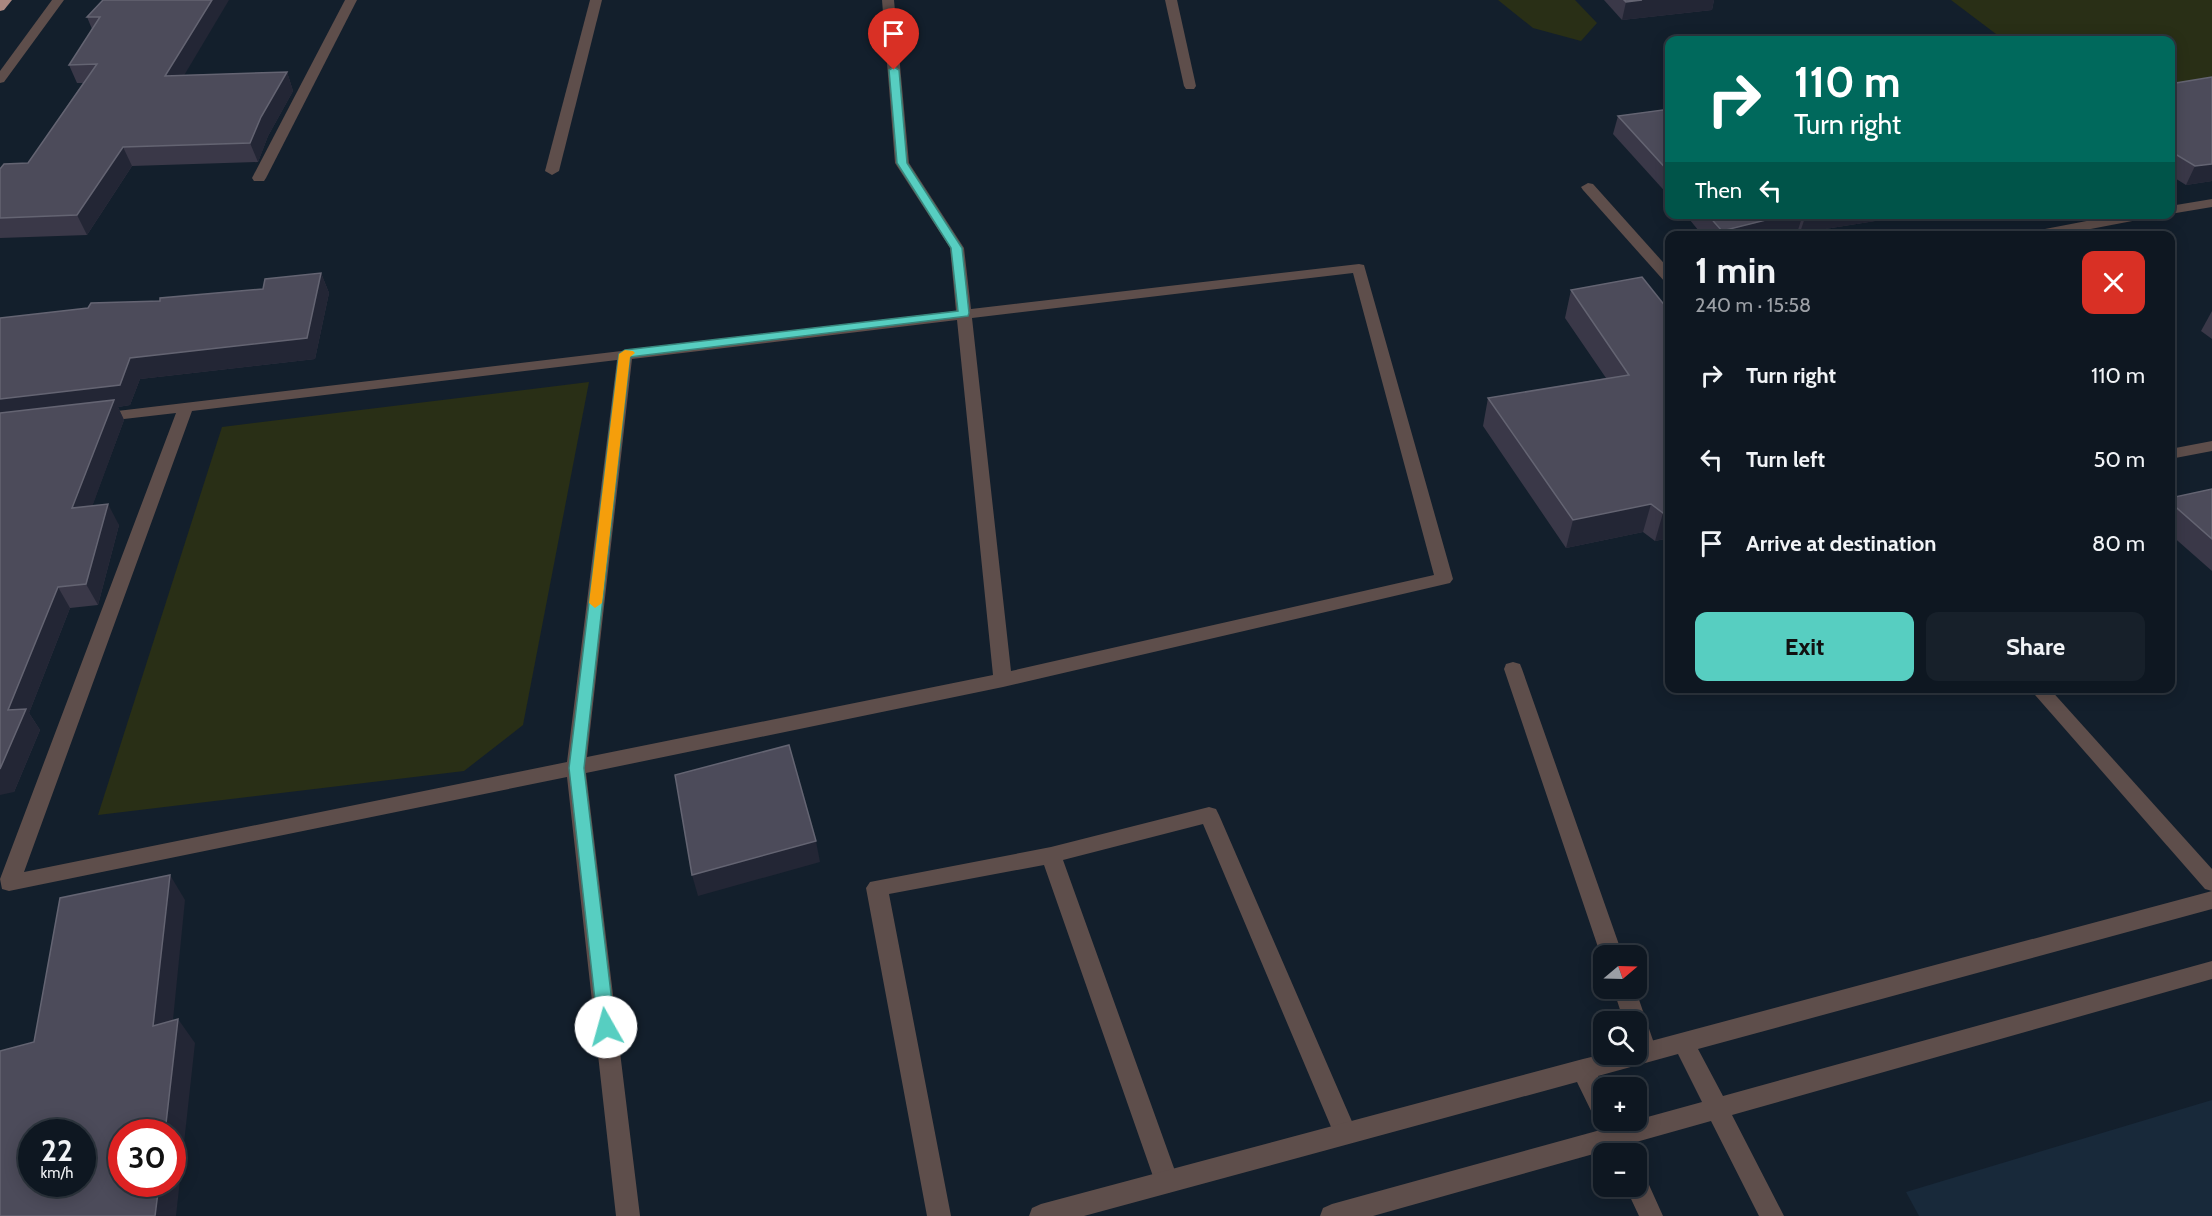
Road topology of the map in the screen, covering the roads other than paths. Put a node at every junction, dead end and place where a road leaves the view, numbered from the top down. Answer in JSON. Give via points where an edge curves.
{"nodes":[{"id":1,"x":6,"y":0,"type":"edge"},
{"id":2,"x":58,"y":0,"type":"edge"},
{"id":3,"x":351,"y":0,"type":"edge"},
{"id":4,"x":596,"y":0,"type":"edge"},
{"id":5,"x":888,"y":0,"type":"edge"},
{"id":6,"x":1171,"y":0,"type":"edge"},
{"id":7,"x":0,"y":8,"type":"edge"},
{"id":8,"x":0,"y":79,"type":"edge"},
{"id":9,"x":1190,"y":86,"type":"dead end"},
{"id":10,"x":552,"y":171,"type":"dead end"},
{"id":11,"x":259,"y":178,"type":"dead end"},
{"id":12,"x":1588,"y":188,"type":"dead end"},
{"id":13,"x":2212,"y":203,"type":"edge"},
{"id":14,"x":2175,"y":209,"type":"edge"},
{"id":15,"x":2121,"y":219,"type":"edge"},
{"id":16,"x":2056,"y":231,"type":"edge"},
{"id":17,"x":1665,"y":273,"type":"edge"},
{"id":18,"x":964,"y":313,"type":"junction"},
{"id":19,"x":625,"y":354,"type":"junction"},
{"id":20,"x":186,"y":406,"type":"junction"},
{"id":21,"x":81,"y":419,"type":"edge"},
{"id":22,"x":2212,"y":446,"type":"edge"},
{"id":23,"x":2175,"y":453,"type":"edge"},
{"id":24,"x":1513,"y":669,"type":"dead end"},
{"id":25,"x":1003,"y":680,"type":"junction"},
{"id":26,"x":2042,"y":693,"type":"edge"},
{"id":27,"x":576,"y":768,"type":"junction"},
{"id":28,"x":1051,"y":855,"type":"junction"},
{"id":29,"x":2212,"y":883,"type":"edge"},
{"id":30,"x":2212,"y":900,"type":"edge"},
{"id":31,"x":1608,"y":945,"type":"edge"},
{"id":32,"x":2212,"y":970,"type":"edge"},
{"id":33,"x":1683,"y":1042,"type":"junction"},
{"id":34,"x":1647,"y":1052,"type":"edge"},
{"id":35,"x":1600,"y":1065,"type":"edge"},
{"id":36,"x":1583,"y":1070,"type":"junction"},
{"id":37,"x":1593,"y":1090,"type":"edge"},
{"id":38,"x":1717,"y":1109,"type":"junction"},
{"id":39,"x":1345,"y":1133,"type":"junction"},
{"id":40,"x":1615,"y":1137,"type":"edge"},
{"id":41,"x":1167,"y":1182,"type":"junction"},
{"id":42,"x":1642,"y":1197,"type":"edge"},
{"id":43,"x":628,"y":1216,"type":"edge"},
{"id":44,"x":939,"y":1216,"type":"edge"},
{"id":45,"x":1041,"y":1216,"type":"edge"},
{"id":46,"x":1332,"y":1216,"type":"edge"},
{"id":47,"x":1651,"y":1216,"type":"edge"},
{"id":48,"x":1772,"y":1216,"type":"edge"}],
"edges":[{"from":1,"to":7,"type":"highway"},
{"from":2,"to":8,"type":"street"},
{"from":3,"to":11,"type":"street"},
{"from":4,"to":10,"type":"street"},
{"from":5,"to":18,"type":"street","via":[[902,163],[957,248]]},
{"from":6,"to":9,"type":"street"},
{"from":12,"to":17,"type":"street"},
{"from":13,"to":14,"type":"street"},
{"from":15,"to":16,"type":"street"},
{"from":18,"to":19,"type":"street"},
{"from":18,"to":25,"type":"street"},
{"from":18,"to":25,"type":"street","via":[[1359,268],[1444,579]]},
{"from":19,"to":20,"type":"street"},
{"from":19,"to":27,"type":"street"},
{"from":20,"to":21,"type":"street"},
{"from":20,"to":27,"type":"street","via":[[9,883]]},
{"from":22,"to":23,"type":"street"},
{"from":24,"to":31,"type":"street"},
{"from":25,"to":27,"type":"street"},
{"from":26,"to":29,"type":"street"},
{"from":27,"to":43,"type":"street"},
{"from":28,"to":39,"type":"street","via":[[1209,815]]},
{"from":28,"to":41,"type":"street"},
{"from":28,"to":44,"type":"street","via":[[877,888]]},
{"from":30,"to":33,"type":"street"},
{"from":32,"to":38,"type":"street"},
{"from":33,"to":34,"type":"street"},
{"from":33,"to":38,"type":"street"},
{"from":35,"to":36,"type":"street"},
{"from":36,"to":37,"type":"street"},
{"from":36,"to":39,"type":"street"},
{"from":38,"to":40,"type":"street"},
{"from":38,"to":48,"type":"street"},
{"from":39,"to":41,"type":"street"},
{"from":40,"to":46,"type":"street"},
{"from":41,"to":45,"type":"street"},
{"from":42,"to":47,"type":"street"}]}
